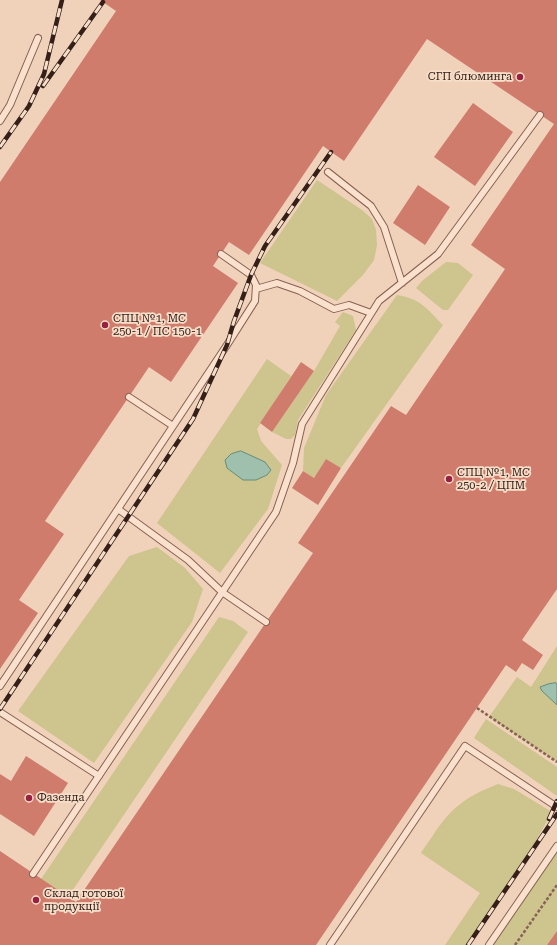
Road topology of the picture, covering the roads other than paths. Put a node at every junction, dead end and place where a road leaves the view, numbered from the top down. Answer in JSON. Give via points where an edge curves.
{"nodes":[{"id":1,"x":38,"y":38,"type":"dead end"},
{"id":2,"x":540,"y":115,"type":"dead end"},
{"id":3,"x":0,"y":121,"type":"edge"},
{"id":4,"x":328,"y":172,"type":"dead end"},
{"id":5,"x":221,"y":254,"type":"dead end"},
{"id":6,"x":402,"y":283,"type":"junction"},
{"id":7,"x":256,"y":289,"type":"junction"},
{"id":8,"x":372,"y":313,"type":"junction"},
{"id":9,"x":129,"y":397,"type":"dead end"},
{"id":10,"x":172,"y":426,"type":"junction"},
{"id":11,"x":118,"y":509,"type":"junction"},
{"id":12,"x":222,"y":592,"type":"junction"},
{"id":13,"x":266,"y":622,"type":"dead end"},
{"id":14,"x":0,"y":686,"type":"edge"},
{"id":15,"x":0,"y":712,"type":"edge"},
{"id":16,"x":99,"y":776,"type":"junction"},
{"id":17,"x":557,"y":807,"type":"edge"},
{"id":18,"x":557,"y":846,"type":"edge"},
{"id":19,"x":33,"y":874,"type":"dead end"},
{"id":20,"x":330,"y":945,"type":"edge"},
{"id":21,"x":489,"y":945,"type":"edge"}],
"edges":[{"from":1,"to":3,"type":"lane","via":[[10,105]]},
{"from":2,"to":6,"type":"lane","via":[[438,254]]},
{"from":4,"to":6,"type":"lane","via":[[371,206],[384,227]]},
{"from":5,"to":7,"type":"lane","via":[[251,275]]},
{"from":6,"to":8,"type":"lane","via":[[379,301]]},
{"from":7,"to":8,"type":"lane","via":[[277,283],[300,291],[334,309],[349,305]]},
{"from":7,"to":10,"type":"lane","via":[[255,301]]},
{"from":8,"to":12,"type":"lane","via":[[302,424],[293,463],[276,512]]},
{"from":9,"to":10,"type":"lane"},
{"from":10,"to":11,"type":"lane"},
{"from":11,"to":12,"type":"lane","via":[[188,560]]},
{"from":11,"to":14,"type":"lane"},
{"from":12,"to":13,"type":"lane"},
{"from":12,"to":16,"type":"lane"},
{"from":15,"to":16,"type":"lane"},
{"from":16,"to":19,"type":"lane"},
{"from":17,"to":20,"type":"lane","via":[[465,746]]},
{"from":18,"to":21,"type":"lane"}]}
